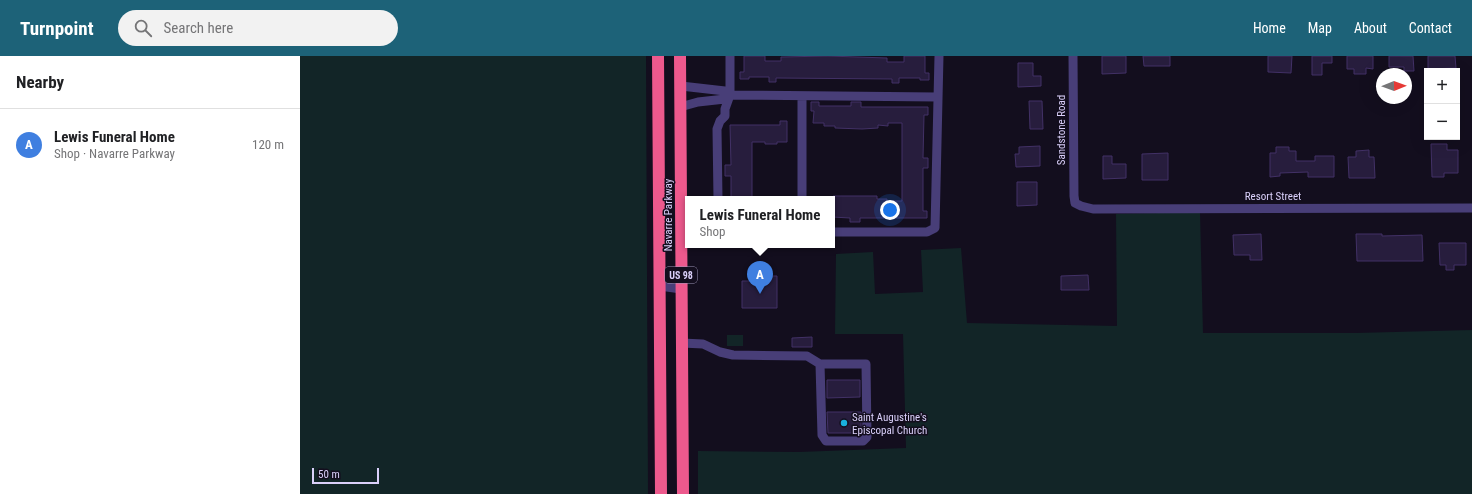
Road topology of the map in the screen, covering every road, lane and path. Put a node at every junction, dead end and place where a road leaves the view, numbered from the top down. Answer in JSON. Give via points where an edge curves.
{"nodes":[{"id":1,"x":658,"y":56,"type":"edge"},
{"id":2,"x":680,"y":56,"type":"edge"},
{"id":3,"x":730,"y":56,"type":"edge"},
{"id":4,"x":939,"y":56,"type":"edge"},
{"id":5,"x":1073,"y":56,"type":"edge"},
{"id":6,"x":681,"y":86,"type":"junction"},
{"id":7,"x":730,"y":95,"type":"junction"},
{"id":8,"x":802,"y":96,"type":"junction"},
{"id":9,"x":938,"y":97,"type":"junction"},
{"id":10,"x":680,"y":107,"type":"junction"},
{"id":11,"x":718,"y":196,"type":"edge"},
{"id":12,"x":802,"y":196,"type":"edge"},
{"id":13,"x":1075,"y":203,"type":"joint"},
{"id":14,"x":1472,"y":208,"type":"edge"},
{"id":15,"x":835,"y":232,"type":"edge"},
{"id":16,"x":660,"y":286,"type":"junction"},
{"id":17,"x":681,"y":289,"type":"junction"},
{"id":18,"x":682,"y":343,"type":"junction"},
{"id":19,"x":820,"y":364,"type":"junction"},
{"id":20,"x":661,"y":494,"type":"edge"},
{"id":21,"x":683,"y":494,"type":"edge"}],
"edges":[{"from":1,"to":16,"type":"highway","name":"Navarre Parkway","number":"US 98"},
{"from":2,"to":6,"type":"highway","name":"Navarre Parkway","number":"US 98"},
{"from":3,"to":7,"type":"street"},
{"from":4,"to":9,"type":"street"},
{"from":5,"to":13,"type":"street","name":"Sandstone Road"},
{"from":6,"to":7,"type":"street","via":[[725,91]]},
{"from":6,"to":10,"type":"highway","name":"Navarre Parkway","number":"US 98"},
{"from":7,"to":8,"type":"street"},
{"from":7,"to":10,"type":"street"},
{"from":7,"to":11,"type":"street","via":[[725,116],[717,129]]},
{"from":8,"to":9,"type":"street"},
{"from":8,"to":12,"type":"street"},
{"from":9,"to":15,"type":"street","via":[[935,228],[927,232]]},
{"from":10,"to":17,"type":"highway","name":"Navarre Parkway","number":"US 98"},
{"from":13,"to":14,"type":"street","name":"Resort Street","via":[[1093,208]]},
{"from":16,"to":17,"type":"street"},
{"from":16,"to":20,"type":"highway","name":"Navarre Parkway","number":"US 98"},
{"from":17,"to":18,"type":"highway","name":"Navarre Parkway","number":"US 98"},
{"from":18,"to":19,"type":"street","via":[[703,344],[733,355],[807,356]]},
{"from":18,"to":21,"type":"highway","name":"Navarre Parkway","number":"US 98"},
{"from":19,"to":19,"type":"street","via":[[866,364],[867,437],[863,441],[826,441],[822,435]]}]}
